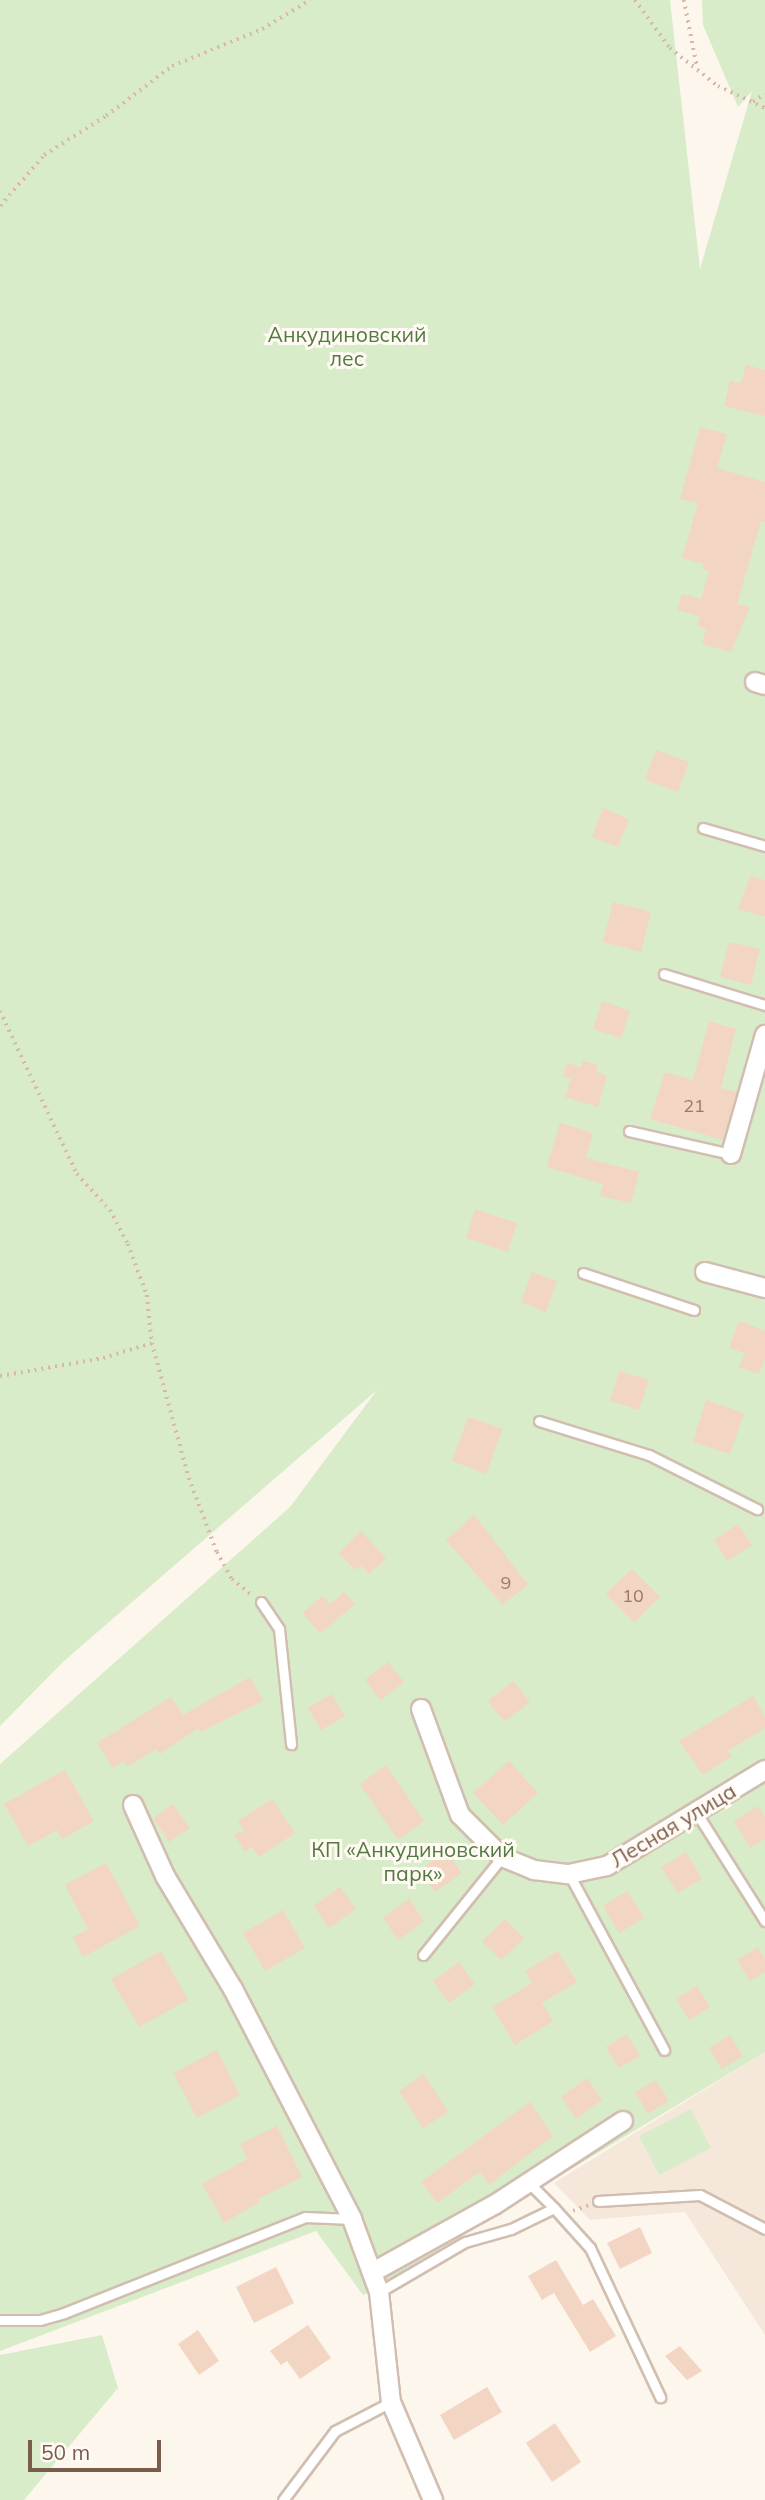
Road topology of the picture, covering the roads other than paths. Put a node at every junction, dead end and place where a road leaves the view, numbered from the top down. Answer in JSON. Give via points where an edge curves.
{"nodes":[{"id":1,"x":703,"y":828,"type":"dead end"},
{"id":2,"x":765,"y":846,"type":"edge"},
{"id":3,"x":664,"y":974,"type":"dead end"},
{"id":4,"x":765,"y":1005,"type":"edge"},
{"id":5,"x":765,"y":1035,"type":"edge"},
{"id":6,"x":629,"y":1131,"type":"dead end"},
{"id":7,"x":731,"y":1154,"type":"joint"},
{"id":8,"x":705,"y":1272,"type":"dead end"},
{"id":9,"x":583,"y":1273,"type":"dead end"},
{"id":10,"x":765,"y":1288,"type":"edge"},
{"id":11,"x":694,"y":1310,"type":"dead end"},
{"id":12,"x":539,"y":1421,"type":"dead end"},
{"id":13,"x":757,"y":1509,"type":"dead end"},
{"id":14,"x":261,"y":1602,"type":"road end"},
{"id":15,"x":421,"y":1709,"type":"dead end"},
{"id":16,"x":291,"y":1744,"type":"dead end"},
{"id":17,"x":765,"y":1770,"type":"edge"},
{"id":18,"x":133,"y":1805,"type":"dead end"},
{"id":19,"x":696,"y":1812,"type":"junction"},
{"id":20,"x":502,"y":1857,"type":"junction"},
{"id":21,"x":569,"y":1874,"type":"junction"},
{"id":22,"x":765,"y":1921,"type":"edge"},
{"id":23,"x":423,"y":1955,"type":"dead end"},
{"id":24,"x":664,"y":2050,"type":"dead end"},
{"id":25,"x":623,"y":2121,"type":"dead end"},
{"id":26,"x":528,"y":2182,"type":"junction"},
{"id":27,"x":598,"y":2202,"type":"road end"},
{"id":28,"x":558,"y":2212,"type":"junction"},
{"id":29,"x":352,"y":2219,"type":"junction"},
{"id":30,"x":765,"y":2229,"type":"edge"},
{"id":31,"x":373,"y":2272,"type":"junction"},
{"id":32,"x":379,"y":2292,"type":"junction"},
{"id":33,"x":0,"y":2320,"type":"edge"},
{"id":34,"x":660,"y":2397,"type":"dead end"},
{"id":35,"x":391,"y":2402,"type":"junction"},
{"id":36,"x":283,"y":2500,"type":"edge"},
{"id":37,"x":433,"y":2500,"type":"edge"}],
"edges":[{"from":1,"to":2,"type":"lane"},
{"from":3,"to":4,"type":"lane"},
{"from":5,"to":7,"type":"street"},
{"from":6,"to":7,"type":"lane"},
{"from":8,"to":10,"type":"street"},
{"from":9,"to":11,"type":"lane"},
{"from":12,"to":13,"type":"lane","via":[[649,1455]]},
{"from":14,"to":16,"type":"lane","via":[[279,1629]]},
{"from":15,"to":20,"type":"street","name":"Лесная улица","via":[[460,1815]]},
{"from":17,"to":19,"type":"street","name":"Лесная улица"},
{"from":18,"to":29,"type":"street","via":[[165,1876],[233,1989]]},
{"from":19,"to":21,"type":"street","name":"Лесная улица","via":[[607,1866]]},
{"from":19,"to":22,"type":"lane"},
{"from":20,"to":21,"type":"street","name":"Лесная улица","via":[[534,1870]]},
{"from":20,"to":23,"type":"lane"},
{"from":21,"to":24,"type":"lane"},
{"from":25,"to":26,"type":"street"},
{"from":26,"to":28,"type":"lane"},
{"from":26,"to":31,"type":"street"},
{"from":27,"to":30,"type":"lane","via":[[700,2195]]},
{"from":28,"to":32,"type":"lane","via":[[465,2242]]},
{"from":28,"to":34,"type":"lane","via":[[590,2248]]},
{"from":29,"to":31,"type":"street"},
{"from":29,"to":33,"type":"lane","via":[[305,2217],[64,2313],[40,2320]]},
{"from":31,"to":32,"type":"street"},
{"from":32,"to":35,"type":"street"},
{"from":35,"to":36,"type":"lane","via":[[335,2431]]},
{"from":35,"to":37,"type":"street"}]}
